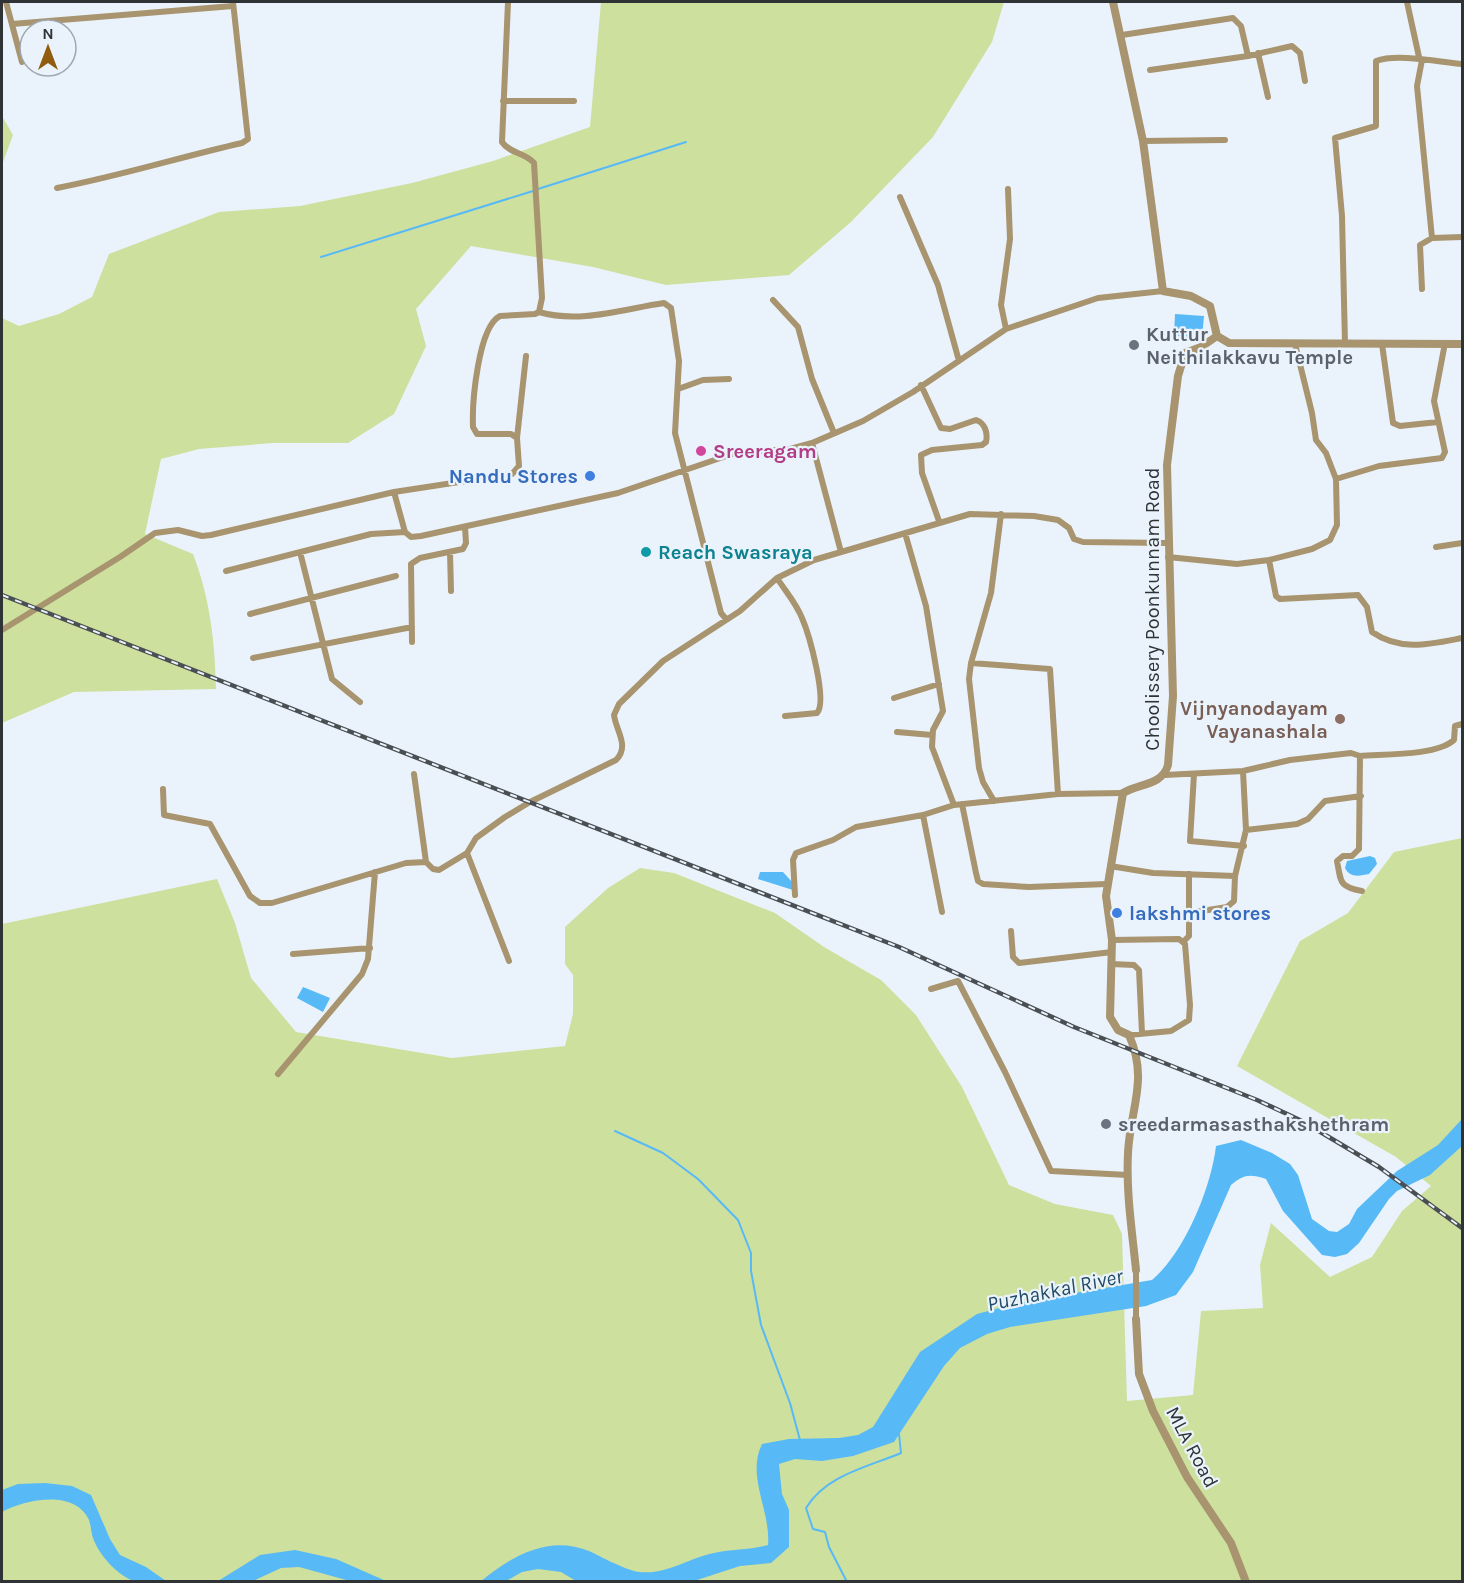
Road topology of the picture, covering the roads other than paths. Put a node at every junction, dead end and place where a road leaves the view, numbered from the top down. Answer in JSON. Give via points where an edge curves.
{"nodes":[{"id":1,"x":6,"y":2,"type":"edge"},
{"id":2,"x":508,"y":2,"type":"edge"},
{"id":3,"x":1113,"y":2,"type":"edge"},
{"id":4,"x":1407,"y":2,"type":"edge"},
{"id":5,"x":233,"y":4,"type":"edge"},
{"id":6,"x":12,"y":24,"type":"junction"},
{"id":7,"x":1122,"y":35,"type":"junction"},
{"id":8,"x":18,"y":47,"type":"edge"},
{"id":9,"x":1258,"y":53,"type":"junction"},
{"id":10,"x":1248,"y":56,"type":"junction"},
{"id":11,"x":1420,"y":58,"type":"junction"},
{"id":12,"x":1462,"y":64,"type":"edge"},
{"id":13,"x":1150,"y":70,"type":"dead end"},
{"id":14,"x":1305,"y":81,"type":"dead end"},
{"id":15,"x":1268,"y":97,"type":"dead end"},
{"id":16,"x":503,"y":101,"type":"junction"},
{"id":17,"x":574,"y":101,"type":"dead end"},
{"id":18,"x":1225,"y":140,"type":"dead end"},
{"id":19,"x":1143,"y":141,"type":"junction"},
{"id":20,"x":57,"y":188,"type":"dead end"},
{"id":21,"x":1008,"y":189,"type":"dead end"},
{"id":22,"x":900,"y":197,"type":"dead end"},
{"id":23,"x":1462,"y":237,"type":"edge"},
{"id":24,"x":1432,"y":238,"type":"junction"},
{"id":25,"x":1422,"y":289,"type":"dead end"},
{"id":26,"x":1163,"y":291,"type":"junction"},
{"id":27,"x":773,"y":300,"type":"dead end"},
{"id":28,"x":539,"y":312,"type":"junction"},
{"id":29,"x":1006,"y":329,"type":"junction"},
{"id":30,"x":1217,"y":336,"type":"junction"},
{"id":31,"x":1445,"y":342,"type":"junction"},
{"id":32,"x":1345,"y":343,"type":"junction"},
{"id":33,"x":1295,"y":344,"type":"junction"},
{"id":34,"x":1382,"y":344,"type":"junction"},
{"id":35,"x":1462,"y":344,"type":"edge"},
{"id":36,"x":526,"y":356,"type":"dead end"},
{"id":37,"x":959,"y":360,"type":"junction"},
{"id":38,"x":729,"y":379,"type":"dead end"},
{"id":39,"x":921,"y":385,"type":"junction"},
{"id":40,"x":678,"y":389,"type":"junction"},
{"id":41,"x":1438,"y":422,"type":"junction"},
{"id":42,"x":834,"y":433,"type":"junction"},
{"id":43,"x":517,"y":438,"type":"junction"},
{"id":44,"x":812,"y":443,"type":"junction"},
{"id":45,"x":684,"y":473,"type":"junction"},
{"id":46,"x":1336,"y":479,"type":"junction"},
{"id":47,"x":394,"y":492,"type":"junction"},
{"id":48,"x":1001,"y":514,"type":"junction"},
{"id":49,"x":939,"y":521,"type":"junction"},
{"id":50,"x":465,"y":527,"type":"junction"},
{"id":51,"x":405,"y":532,"type":"junction"},
{"id":52,"x":905,"y":533,"type":"junction"},
{"id":53,"x":1168,"y":543,"type":"junction"},
{"id":54,"x":1462,"y":543,"type":"edge"},
{"id":55,"x":1436,"y":547,"type":"dead end"},
{"id":56,"x":300,"y":552,"type":"junction"},
{"id":57,"x":450,"y":552,"type":"junction"},
{"id":58,"x":841,"y":552,"type":"junction"},
{"id":59,"x":1168,"y":557,"type":"junction"},
{"id":60,"x":1269,"y":560,"type":"junction"},
{"id":61,"x":226,"y":571,"type":"dead end"},
{"id":62,"x":396,"y":576,"type":"dead end"},
{"id":63,"x":777,"y":578,"type":"junction"},
{"id":64,"x":451,"y":591,"type":"dead end"},
{"id":65,"x":311,"y":598,"type":"junction"},
{"id":66,"x":250,"y":614,"type":"dead end"},
{"id":67,"x":726,"y":620,"type":"junction"},
{"id":68,"x":412,"y":627,"type":"junction"},
{"id":69,"x":2,"y":630,"type":"edge"},
{"id":70,"x":1462,"y":638,"type":"edge"},
{"id":71,"x":412,"y":642,"type":"dead end"},
{"id":72,"x":322,"y":643,"type":"junction"},
{"id":73,"x":253,"y":658,"type":"dead end"},
{"id":74,"x":971,"y":663,"type":"junction"},
{"id":75,"x":939,"y":684,"type":"junction"},
{"id":76,"x":894,"y":699,"type":"dead end"},
{"id":77,"x":360,"y":702,"type":"dead end"},
{"id":78,"x":785,"y":716,"type":"dead end"},
{"id":79,"x":1462,"y":724,"type":"edge"},
{"id":80,"x":897,"y":732,"type":"dead end"},
{"id":81,"x":932,"y":735,"type":"junction"},
{"id":82,"x":1360,"y":756,"type":"junction"},
{"id":83,"x":1243,"y":771,"type":"junction"},
{"id":84,"x":414,"y":774,"type":"dead end"},
{"id":85,"x":1194,"y":774,"type":"junction"},
{"id":86,"x":1165,"y":775,"type":"junction"},
{"id":87,"x":163,"y":789,"type":"dead end"},
{"id":88,"x":1123,"y":793,"type":"junction"},
{"id":89,"x":1058,"y":794,"type":"junction"},
{"id":90,"x":1361,"y":796,"type":"junction"},
{"id":91,"x":994,"y":801,"type":"junction"},
{"id":92,"x":962,"y":804,"type":"junction"},
{"id":93,"x":954,"y":805,"type":"junction"},
{"id":94,"x":923,"y":815,"type":"junction"},
{"id":95,"x":1246,"y":830,"type":"junction"},
{"id":96,"x":1244,"y":846,"type":"junction"},
{"id":97,"x":466,"y":853,"type":"junction"},
{"id":98,"x":426,"y":862,"type":"junction"},
{"id":99,"x":1109,"y":866,"type":"junction"},
{"id":100,"x":375,"y":872,"type":"junction"},
{"id":101,"x":1190,"y":874,"type":"junction"},
{"id":102,"x":1235,"y":876,"type":"junction"},
{"id":103,"x":1107,"y":884,"type":"junction"},
{"id":104,"x":1362,"y":891,"type":"dead end"},
{"id":105,"x":795,"y":895,"type":"dead end"},
{"id":106,"x":942,"y":912,"type":"dead end"},
{"id":107,"x":1189,"y":913,"type":"junction"},
{"id":108,"x":1011,"y":931,"type":"dead end"},
{"id":109,"x":1112,"y":940,"type":"junction"},
{"id":110,"x":1184,"y":941,"type":"junction"},
{"id":111,"x":370,"y":948,"type":"junction"},
{"id":112,"x":1112,"y":952,"type":"junction"},
{"id":113,"x":293,"y":954,"type":"dead end"},
{"id":114,"x":509,"y":961,"type":"dead end"},
{"id":115,"x":1111,"y":964,"type":"junction"},
{"id":116,"x":931,"y":989,"type":"dead end"},
{"id":117,"x":1142,"y":1034,"type":"junction"},
{"id":118,"x":1129,"y":1035,"type":"junction"},
{"id":119,"x":278,"y":1074,"type":"dead end"},
{"id":120,"x":1128,"y":1174,"type":"junction"},
{"id":121,"x":1136,"y":1270,"type":"joint"},
{"id":122,"x":1136,"y":1319,"type":"joint"},
{"id":123,"x":1246,"y":1581,"type":"edge"}],
"edges":[{"from":1,"to":6,"type":"street"},
{"from":2,"to":16,"type":"street"},
{"from":3,"to":7,"type":"street"},
{"from":4,"to":11,"type":"street"},
{"from":5,"to":6,"type":"street"},
{"from":5,"to":20,"type":"street","via":[[248,139],[106,179]]},
{"from":6,"to":8,"type":"street"},
{"from":7,"to":10,"type":"street","via":[[1233,18],[1241,26]]},
{"from":7,"to":19,"type":"street"},
{"from":9,"to":10,"type":"street"},
{"from":9,"to":14,"type":"street","via":[[1295,46]]},
{"from":9,"to":15,"type":"street"},
{"from":10,"to":13,"type":"street"},
{"from":11,"to":12,"type":"street"},
{"from":11,"to":24,"type":"street","via":[[1417,86]]},
{"from":11,"to":32,"type":"street","via":[[1376,61],[1376,126],[1335,138],[1342,216]]},
{"from":16,"to":17,"type":"street"},
{"from":16,"to":28,"type":"street","via":[[502,142],[510,151],[530,158],[536,173],[542,298]]},
{"from":18,"to":19,"type":"street"},
{"from":19,"to":26,"type":"street"},
{"from":21,"to":29,"type":"street","via":[[1010,239],[1001,305]]},
{"from":22,"to":37,"type":"street","via":[[938,285]]},
{"from":23,"to":24,"type":"street"},
{"from":24,"to":25,"type":"street","via":[[1420,245]]},
{"from":26,"to":29,"type":"street","via":[[1098,298]]},
{"from":26,"to":30,"type":"street","via":[[1191,296],[1210,306]]},
{"from":27,"to":42,"type":"street","via":[[798,327],[812,379]]},
{"from":28,"to":40,"type":"street","via":[[577,317],[669,304],[677,350]]},
{"from":28,"to":43,"type":"street","via":[[529,316],[500,315],[494,319],[483,345],[474,431]]},
{"from":29,"to":37,"type":"street"},
{"from":30,"to":33,"type":"street","via":[[1229,343]]},
{"from":30,"to":53,"type":"street","name":"Choolissery Poonkunnam Road","via":[[1201,348],[1185,353],[1181,363],[1167,465]]},
{"from":31,"to":34,"type":"street"},
{"from":31,"to":35,"type":"street"},
{"from":31,"to":41,"type":"street","via":[[1434,393]]},
{"from":32,"to":33,"type":"street"},
{"from":32,"to":34,"type":"street"},
{"from":33,"to":46,"type":"street","via":[[1316,440]]},
{"from":34,"to":41,"type":"street","via":[[1393,423],[1400,426]]},
{"from":36,"to":43,"type":"street"},
{"from":37,"to":39,"type":"street"},
{"from":38,"to":40,"type":"street","via":[[703,380]]},
{"from":39,"to":42,"type":"street","via":[[863,421]]},
{"from":39,"to":49,"type":"street","via":[[941,428],[976,420],[986,431],[986,442],[982,445],[932,450],[921,455],[922,473]]},
{"from":40,"to":45,"type":"street","via":[[674,426]]},
{"from":41,"to":46,"type":"street","via":[[1445,452],[1442,458],[1378,466]]},
{"from":42,"to":44,"type":"street"},
{"from":43,"to":47,"type":"street","via":[[519,466],[512,474]]},
{"from":44,"to":45,"type":"street","via":[[790,449],[735,453]]},
{"from":44,"to":58,"type":"street"},
{"from":45,"to":50,"type":"street","via":[[618,493]]},
{"from":45,"to":67,"type":"street"},
{"from":46,"to":60,"type":"street","via":[[1336,525],[1330,540]]},
{"from":47,"to":51,"type":"street"},
{"from":47,"to":69,"type":"street","via":[[211,535],[178,530],[155,533]]},
{"from":48,"to":49,"type":"street","via":[[970,514]]},
{"from":48,"to":53,"type":"street","via":[[1059,520],[1074,539],[1083,542]]},
{"from":48,"to":74,"type":"street","via":[[991,593]]},
{"from":49,"to":52,"type":"street"},
{"from":50,"to":51,"type":"street","via":[[411,537]]},
{"from":50,"to":57,"type":"street","via":[[464,547]]},
{"from":51,"to":56,"type":"street","via":[[371,534]]},
{"from":52,"to":58,"type":"street"},
{"from":52,"to":75,"type":"street","via":[[926,606]]},
{"from":53,"to":59,"type":"street","name":"Choolissery Poonkunnam Road"},
{"from":54,"to":55,"type":"street"},
{"from":56,"to":61,"type":"street"},
{"from":56,"to":65,"type":"street"},
{"from":57,"to":64,"type":"street"},
{"from":57,"to":68,"type":"street","via":[[420,558],[411,564]]},
{"from":58,"to":63,"type":"street"},
{"from":59,"to":60,"type":"street","via":[[1237,564]]},
{"from":59,"to":86,"type":"street","name":"Choolissery Poonkunnam Road","via":[[1173,696],[1172,743]]},
{"from":60,"to":70,"type":"street","via":[[1276,596],[1280,599],[1358,595],[1367,607],[1372,632],[1378,637],[1421,647]]},
{"from":62,"to":65,"type":"street"},
{"from":63,"to":67,"type":"street"},
{"from":63,"to":78,"type":"street","via":[[795,603],[808,632],[821,706],[818,713]]},
{"from":65,"to":66,"type":"street"},
{"from":65,"to":72,"type":"street"},
{"from":67,"to":97,"type":"street","via":[[663,662],[619,704],[614,715],[622,746],[616,760],[530,801],[476,838]]},
{"from":68,"to":71,"type":"street"},
{"from":68,"to":72,"type":"street"},
{"from":72,"to":73,"type":"street"},
{"from":72,"to":77,"type":"street","via":[[332,679]]},
{"from":74,"to":89,"type":"street","via":[[1050,669]]},
{"from":74,"to":91,"type":"street","via":[[976,751],[983,782]]},
{"from":75,"to":76,"type":"street"},
{"from":75,"to":81,"type":"street","via":[[943,711]]},
{"from":79,"to":82,"type":"street","via":[[1455,726],[1452,742],[1438,748]]},
{"from":80,"to":81,"type":"street"},
{"from":81,"to":93,"type":"street","via":[[932,747]]},
{"from":82,"to":83,"type":"street","via":[[1351,753],[1290,760]]},
{"from":82,"to":90,"type":"street"},
{"from":83,"to":85,"type":"street"},
{"from":83,"to":95,"type":"street"},
{"from":84,"to":98,"type":"street"},
{"from":85,"to":86,"type":"street"},
{"from":85,"to":96,"type":"street","via":[[1189,839]]},
{"from":86,"to":88,"type":"street","name":"Choolissery Poonkunnam Road"},
{"from":87,"to":100,"type":"street","via":[[164,815],[210,824],[250,896],[260,903],[272,903]]},
{"from":88,"to":89,"type":"street"},
{"from":88,"to":99,"type":"street"},
{"from":89,"to":91,"type":"street"},
{"from":90,"to":95,"type":"street","via":[[1325,801],[1308,819],[1297,824]]},
{"from":90,"to":104,"type":"street","via":[[1359,849],[1337,861],[1342,884]]},
{"from":91,"to":92,"type":"street"},
{"from":92,"to":93,"type":"street"},
{"from":92,"to":103,"type":"street","via":[[978,881],[983,884]]},
{"from":93,"to":94,"type":"street"},
{"from":94,"to":105,"type":"street","via":[[856,827],[796,853]]},
{"from":94,"to":106,"type":"street"},
{"from":95,"to":96,"type":"street"},
{"from":96,"to":102,"type":"street"},
{"from":97,"to":98,"type":"street","via":[[439,870]]},
{"from":97,"to":114,"type":"street"},
{"from":98,"to":100,"type":"street"},
{"from":99,"to":101,"type":"street"},
{"from":99,"to":103,"type":"street"},
{"from":100,"to":111,"type":"street"},
{"from":101,"to":102,"type":"street"},
{"from":101,"to":107,"type":"street"},
{"from":102,"to":107,"type":"street","via":[[1232,905]]},
{"from":103,"to":109,"type":"street"},
{"from":107,"to":110,"type":"street","via":[[1189,936]]},
{"from":108,"to":112,"type":"street","via":[[1013,957],[1019,963]]},
{"from":109,"to":110,"type":"street"},
{"from":109,"to":112,"type":"street"},
{"from":110,"to":117,"type":"street","via":[[1189,1020],[1171,1031]]},
{"from":111,"to":113,"type":"street"},
{"from":111,"to":119,"type":"street","via":[[356,983]]},
{"from":112,"to":115,"type":"street"},
{"from":115,"to":117,"type":"street","via":[[1134,965],[1139,970]]},
{"from":115,"to":118,"type":"street","via":[[1110,1017],[1118,1030]]},
{"from":116,"to":120,"type":"street","via":[[958,981],[1051,1171]]},
{"from":117,"to":118,"type":"street"},
{"from":118,"to":120,"type":"street","via":[[1140,1072]]},
{"from":120,"to":121,"type":"street","via":[[1127,1201]]},
{"from":121,"to":122,"type":"street"},
{"from":122,"to":123,"type":"street","name":"MLA Road","via":[[1139,1374],[1153,1411],[1183,1470],[1231,1543]]}]}
